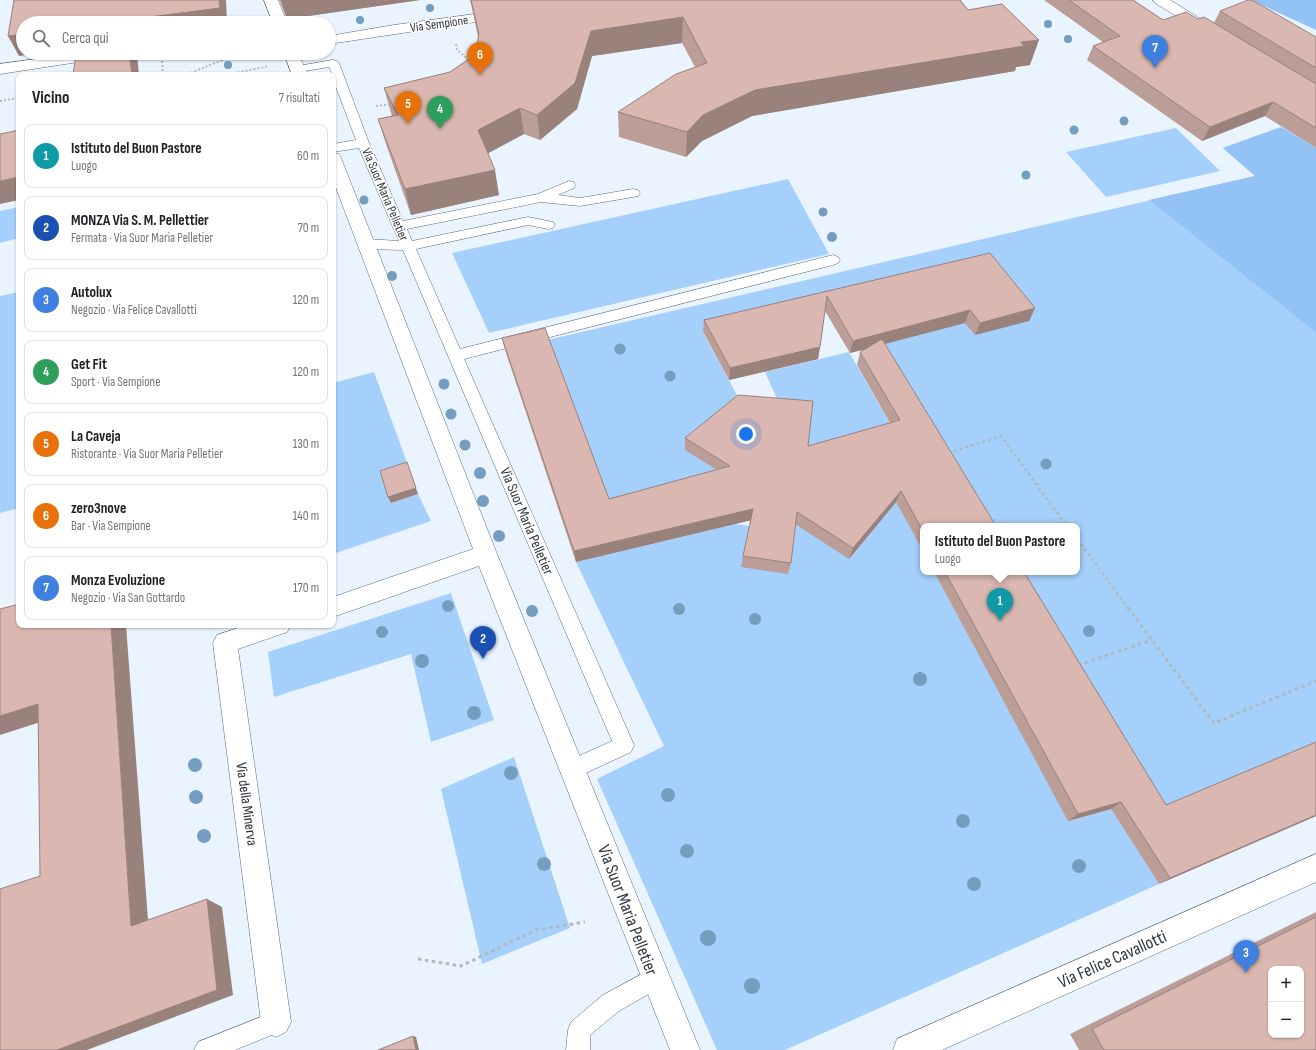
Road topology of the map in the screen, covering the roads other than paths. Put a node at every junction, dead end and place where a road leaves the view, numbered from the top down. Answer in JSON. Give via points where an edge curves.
{"nodes":[{"id":1,"x":271,"y":0,"type":"edge"},
{"id":2,"x":1160,"y":0,"type":"edge"},
{"id":3,"x":520,"y":12,"type":"edge"},
{"id":4,"x":277,"y":16,"type":"edge"},
{"id":5,"x":1221,"y":38,"type":"edge"},
{"id":6,"x":336,"y":39,"type":"edge"},
{"id":7,"x":59,"y":60,"type":"edge"},
{"id":8,"x":296,"y":64,"type":"edge"},
{"id":9,"x":0,"y":68,"type":"edge"},
{"id":10,"x":363,"y":143,"type":"junction"},
{"id":11,"x":336,"y":148,"type":"edge"},
{"id":12,"x":336,"y":166,"type":"edge"},
{"id":13,"x":569,"y":185,"type":"dead end"},
{"id":14,"x":634,"y":193,"type":"dead end"},
{"id":15,"x":540,"y":198,"type":"junction"},
{"id":16,"x":548,"y":225,"type":"dead end"},
{"id":17,"x":400,"y":226,"type":"junction"},
{"id":18,"x":366,"y":244,"type":"junction"},
{"id":19,"x":408,"y":246,"type":"junction"},
{"id":20,"x":833,"y":260,"type":"dead end"},
{"id":21,"x":455,"y":356,"type":"junction"},
{"id":22,"x":486,"y":554,"type":"junction"},
{"id":23,"x":336,"y":606,"type":"edge"},
{"id":24,"x":270,"y":628,"type":"edge"},
{"id":25,"x":573,"y":769,"type":"junction"},
{"id":26,"x":1316,"y":868,"type":"edge"},
{"id":27,"x":655,"y":978,"type":"junction"},
{"id":28,"x":276,"y":1022,"type":"joint"},
{"id":29,"x":206,"y":1050,"type":"edge"},
{"id":30,"x":578,"y":1050,"type":"edge"},
{"id":31,"x":684,"y":1050,"type":"edge"},
{"id":32,"x":908,"y":1050,"type":"edge"}],
"edges":[{"from":1,"to":4,"type":"street"},
{"from":2,"to":5,"type":"street"},
{"from":3,"to":6,"type":"street","name":"Via Sempione"},
{"from":7,"to":9,"type":"street"},
{"from":8,"to":10,"type":"lane","name":"Via Suor Maria Pelletier","via":[[333,64]]},
{"from":10,"to":11,"type":"lane","name":"Via Suor Maria Pelletier"},
{"from":10,"to":17,"type":"lane","name":"Via Suor Maria Pelletier"},
{"from":12,"to":18,"type":"street","name":"Via Suor Maria Pelletier"},
{"from":13,"to":15,"type":"lane"},
{"from":14,"to":15,"type":"lane","via":[[580,202]]},
{"from":15,"to":17,"type":"lane"},
{"from":16,"to":19,"type":"lane","via":[[528,221]]},
{"from":17,"to":19,"type":"lane","name":"Via Suor Maria Pelletier"},
{"from":18,"to":19,"type":"lane","name":"Via Suor Maria Pelletier"},
{"from":18,"to":22,"type":"street","name":"Via Suor Maria Pelletier"},
{"from":19,"to":21,"type":"lane","name":"Via Suor Maria Pelletier"},
{"from":20,"to":21,"type":"lane"},
{"from":21,"to":25,"type":"lane","name":"Via Suor Maria Pelletier","via":[[624,745]]},
{"from":22,"to":23,"type":"street"},
{"from":22,"to":25,"type":"street","name":"Via Suor Maria Pelletier"},
{"from":24,"to":28,"type":"street","name":"Via della Minerva","via":[[225,644]]},
{"from":25,"to":27,"type":"street","name":"Via Suor Maria Pelletier"},
{"from":26,"to":32,"type":"street","name":"Via Felice Cavallotti"},
{"from":27,"to":30,"type":"lane","via":[[611,1003],[579,1030]]},
{"from":27,"to":31,"type":"street","name":"Via Suor Maria Pelletier"},
{"from":28,"to":29,"type":"lane"}]}
